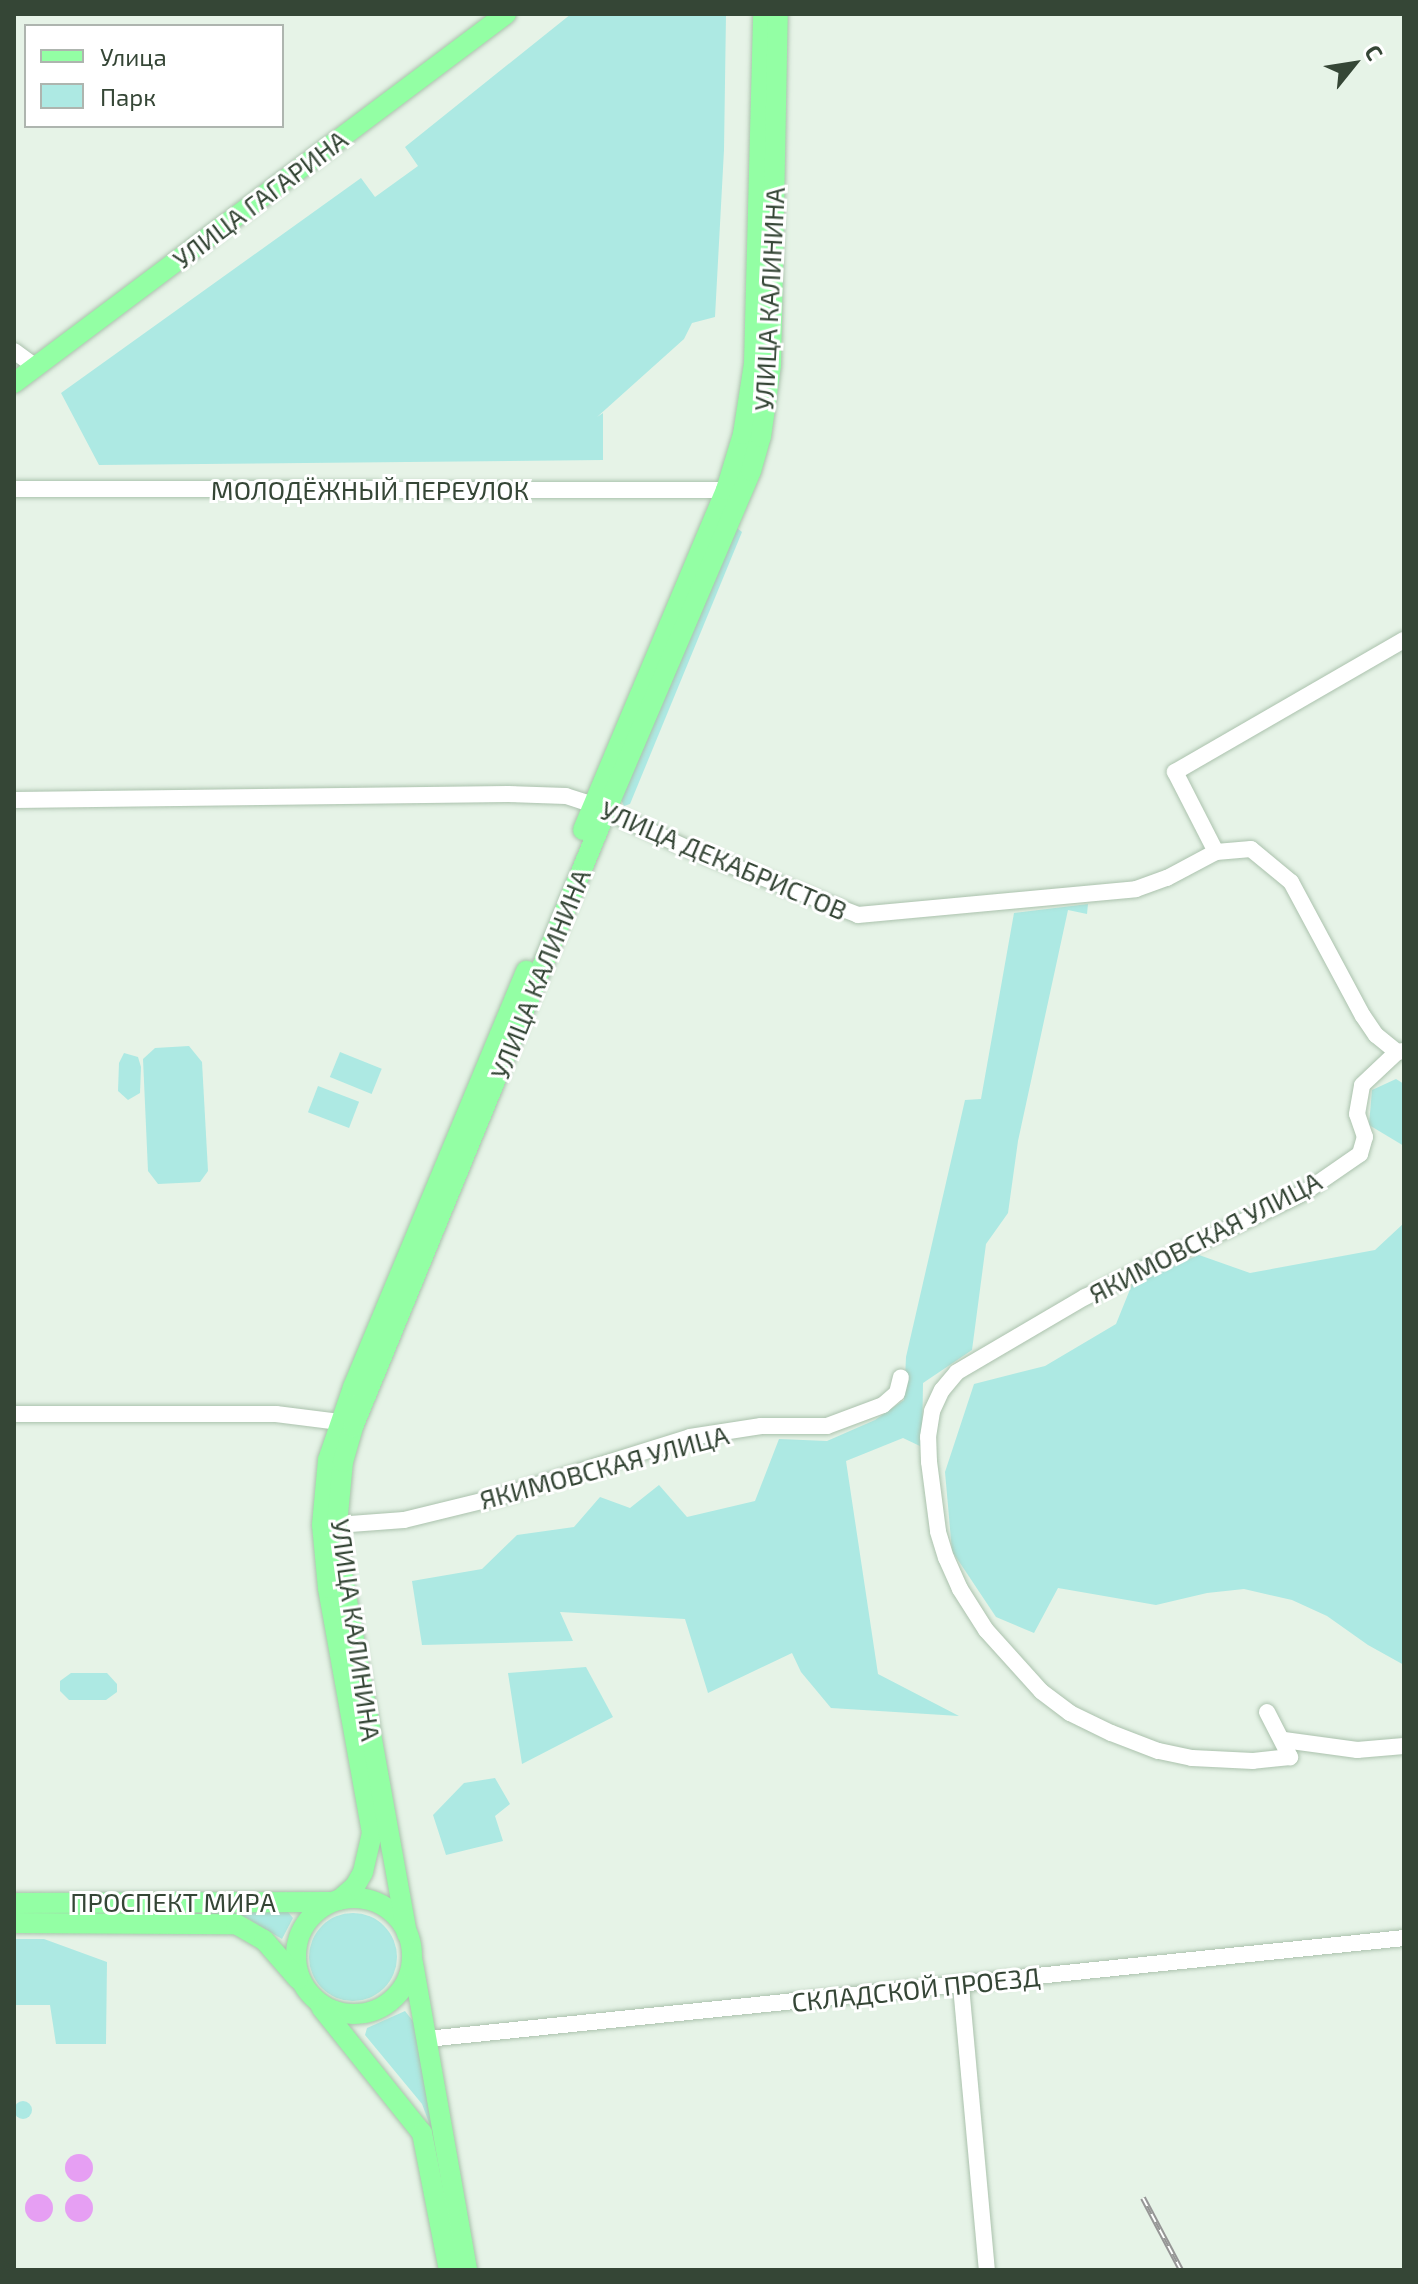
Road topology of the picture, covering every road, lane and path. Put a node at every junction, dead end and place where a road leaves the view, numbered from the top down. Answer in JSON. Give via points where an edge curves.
{"nodes":[{"id":1,"x":490,"y":14,"type":"edge"},
{"id":2,"x":506,"y":14,"type":"edge"},
{"id":3,"x":763,"y":14,"type":"edge"},
{"id":4,"x":778,"y":14,"type":"edge"},
{"id":5,"x":392,"y":94,"type":"junction"},
{"id":6,"x":184,"y":250,"type":"junction"},
{"id":7,"x":19,"y":362,"type":"edge"},
{"id":8,"x":14,"y":383,"type":"edge"},
{"id":9,"x":14,"y":489,"type":"edge"},
{"id":10,"x":726,"y":490,"type":"junction"},
{"id":11,"x":1404,"y":640,"type":"edge"},
{"id":12,"x":14,"y":800,"type":"edge"},
{"id":13,"x":600,"y":808,"type":"junction"},
{"id":14,"x":1216,"y":852,"type":"junction"},
{"id":15,"x":1401,"y":1052,"type":"edge"},
{"id":16,"x":901,"y":1377,"type":"dead end"},
{"id":17,"x":14,"y":1414,"type":"edge"},
{"id":18,"x":346,"y":1424,"type":"junction"},
{"id":19,"x":337,"y":1525,"type":"junction"},
{"id":20,"x":1267,"y":1712,"type":"dead end"},
{"id":21,"x":1284,"y":1740,"type":"junction"},
{"id":22,"x":1404,"y":1746,"type":"edge"},
{"id":23,"x":336,"y":1901,"type":"junction"},
{"id":24,"x":14,"y":1903,"type":"edge"},
{"id":25,"x":14,"y":1923,"type":"edge"},
{"id":26,"x":407,"y":1934,"type":"junction"},
{"id":27,"x":1404,"y":1938,"type":"edge"},
{"id":28,"x":411,"y":1956,"type":"junction"},
{"id":29,"x":961,"y":1986,"type":"junction"},
{"id":30,"x":308,"y":1991,"type":"junction"},
{"id":31,"x":427,"y":2039,"type":"junction"},
{"id":32,"x":449,"y":2270,"type":"edge"},
{"id":33,"x":467,"y":2270,"type":"edge"},
{"id":34,"x":987,"y":2270,"type":"edge"}],
"edges":[{"from":1,"to":5,"type":"main road","name":"УЛИЦА ГАГАРИНА"},
{"from":2,"to":5,"type":"main road","name":"УЛИЦА ГАГАРИНА"},
{"from":3,"to":10,"type":"main road","name":"УЛИЦА КАЛИНИНА","via":[[754,364],[743,434]]},
{"from":4,"to":13,"type":"main road","name":"УЛИЦА КАЛИНИНА","via":[[771,365],[761,437],[735,514]]},
{"from":5,"to":6,"type":"main road","name":"УЛИЦА ГАГАРИНА"},
{"from":6,"to":7,"type":"main road","name":"УЛИЦА ГАГАРИНА"},
{"from":6,"to":8,"type":"main road","name":"УЛИЦА ГАГАРИНА"},
{"from":9,"to":10,"type":"street","name":"МОЛОДЁЖНЫЙ ПЕРЕУЛОК"},
{"from":10,"to":13,"type":"main road","name":"УЛИЦА КАЛИНИНА"},
{"from":11,"to":14,"type":"street","via":[[1175,772]]},
{"from":12,"to":13,"type":"street","name":"УЛИЦА ДЕКАБРИСТОВ","via":[[508,794],[566,796]]},
{"from":13,"to":14,"type":"street","name":"УЛИЦА ДЕКАБРИСТОВ","via":[[858,915],[1077,897],[1149,885]]},
{"from":13,"to":18,"type":"main road","name":"УЛИЦА КАЛИНИНА"},
{"from":14,"to":15,"type":"street","via":[[1251,849],[1281,871],[1303,901],[1363,1016],[1376,1035]]},
{"from":15,"to":21,"type":"street","name":"ЯКИМОВСКАЯ УЛИЦА","via":[[1362,1085],[1357,1114],[1365,1137],[1360,1154],[1305,1192],[1085,1297],[957,1372],[932,1411],[928,1437],[938,1531],[960,1589],[986,1630],[1041,1691],[1111,1733],[1192,1758],[1290,1757]]},
{"from":16,"to":19,"type":"street","name":"ЯКИМОВСКАЯ УЛИЦА","via":[[897,1393],[883,1405],[827,1426],[761,1426],[690,1437],[502,1496],[404,1520]]},
{"from":17,"to":18,"type":"street","via":[[276,1414]]},
{"from":18,"to":19,"type":"main road","name":"УЛИЦА КАЛИНИНА"},
{"from":18,"to":23,"type":"main road","name":"УЛИЦА КАЛИНИНА","via":[[328,1460],[322,1525],[328,1588],[372,1833],[363,1872]]},
{"from":19,"to":26,"type":"main road","name":"УЛИЦА КАЛИНИНА"},
{"from":20,"to":21,"type":"street"},
{"from":21,"to":22,"type":"street","via":[[1357,1750]]},
{"from":23,"to":24,"type":"main road","name":"ПРОСПЕКТ МИРА"},
{"from":23,"to":26,"type":"main road","via":[[365,1899],[381,1905]]},
{"from":23,"to":30,"type":"main road","via":[[312,1916],[299,1937],[296,1961]]},
{"from":25,"to":30,"type":"main road","name":"ПРОСПЕКТ МИРА","via":[[236,1924],[264,1940]]},
{"from":26,"to":28,"type":"main road"},
{"from":27,"to":29,"type":"street","name":"СКЛАДСКОЙ ПРОЕЗД"},
{"from":28,"to":30,"type":"main road","via":[[400,1991],[377,2009],[339,2012]]},
{"from":28,"to":31,"type":"main road"},
{"from":29,"to":31,"type":"street","name":"СКЛАДСКОЙ ПРОЕЗД"},
{"from":29,"to":34,"type":"street"},
{"from":30,"to":32,"type":"main road","name":"ПРОСПЕКТ МИРА","via":[[422,2133]]},
{"from":31,"to":33,"type":"main road"}]}
